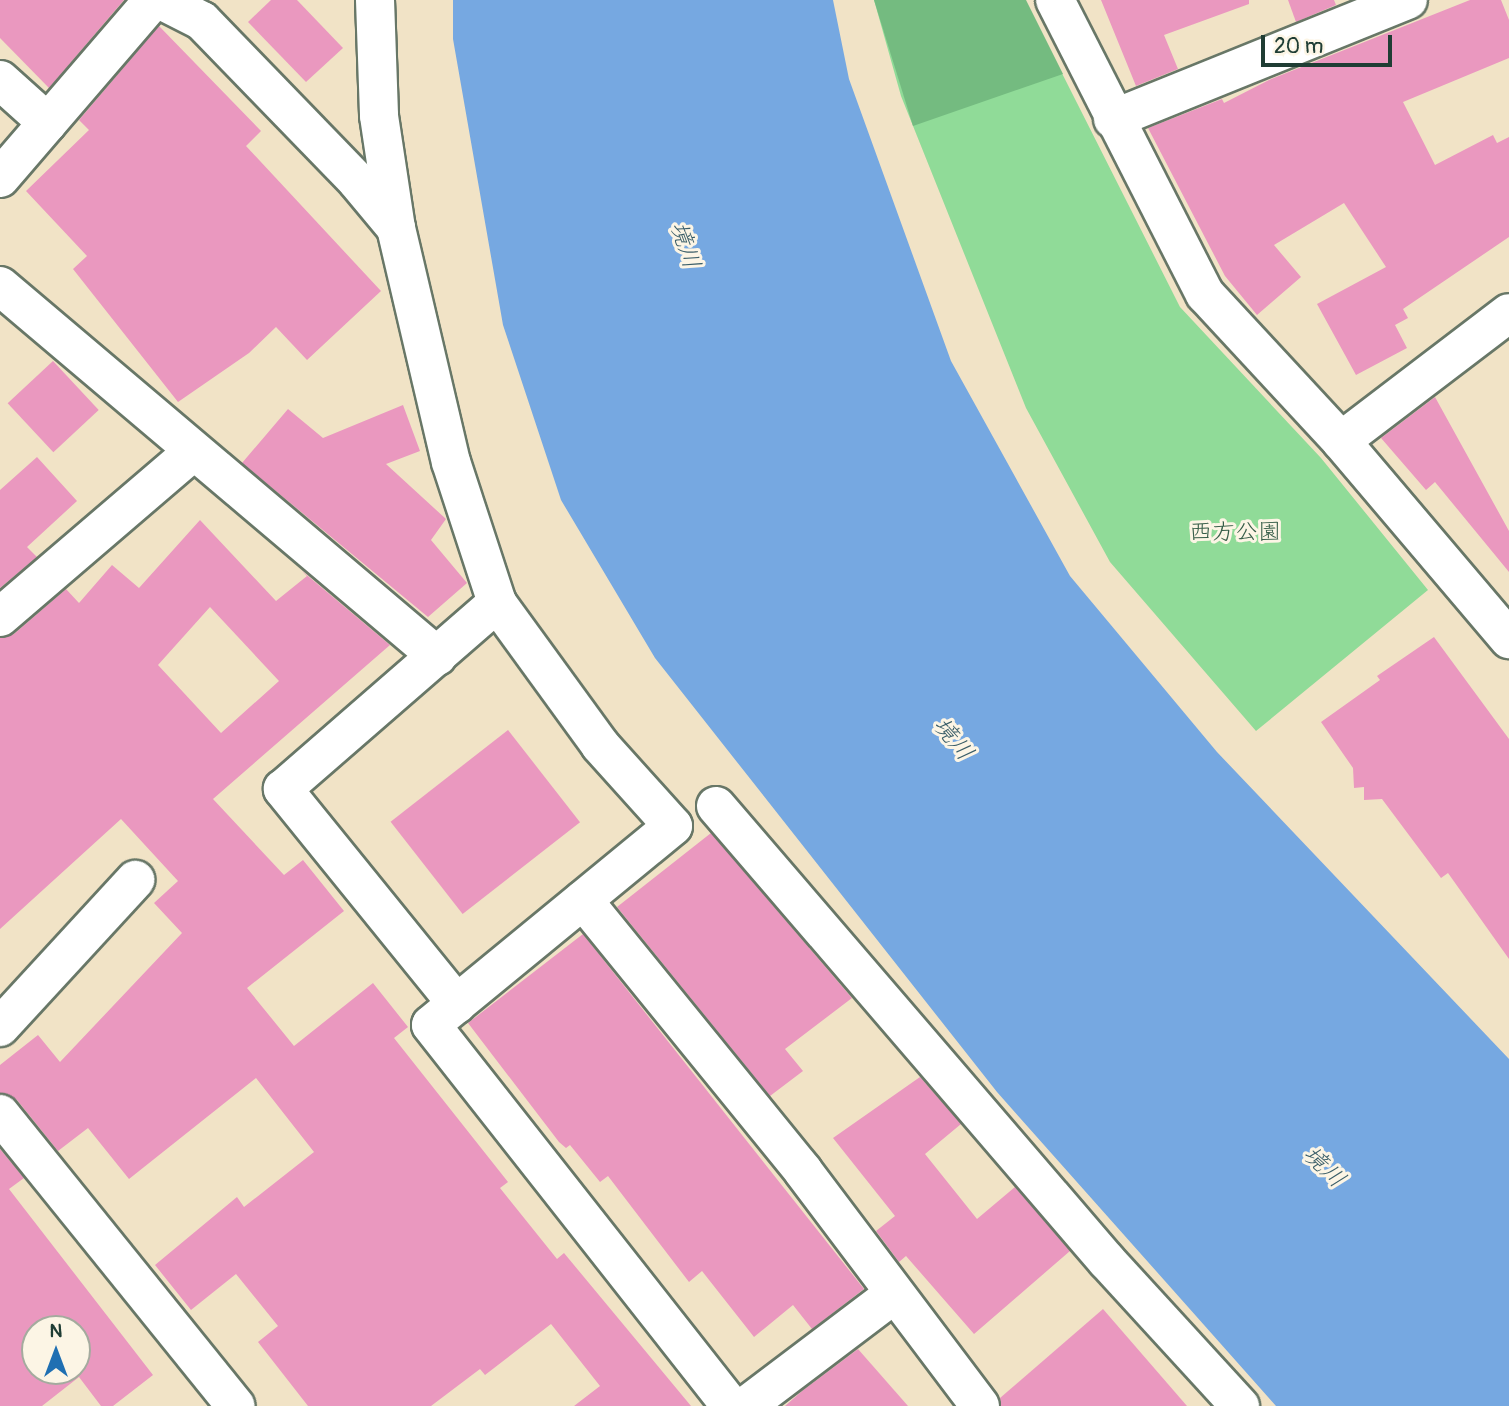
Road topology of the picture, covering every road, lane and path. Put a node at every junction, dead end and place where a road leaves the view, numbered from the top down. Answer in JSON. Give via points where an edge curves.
{"nodes":[{"id":1,"x":153,"y":0,"type":"edge"},
{"id":2,"x":161,"y":0,"type":"edge"},
{"id":3,"x":376,"y":0,"type":"edge"},
{"id":4,"x":1055,"y":0,"type":"edge"},
{"id":5,"x":1408,"y":0,"type":"edge"},
{"id":6,"x":0,"y":80,"type":"edge"},
{"id":7,"x":1113,"y":119,"type":"junction"},
{"id":8,"x":48,"y":123,"type":"junction"},
{"id":9,"x":0,"y":178,"type":"edge"},
{"id":10,"x":396,"y":228,"type":"junction"},
{"id":11,"x":0,"y":286,"type":"edge"},
{"id":12,"x":1509,"y":313,"type":"edge"},
{"id":13,"x":1342,"y":441,"type":"junction"},
{"id":14,"x":194,"y":451,"type":"junction"},
{"id":15,"x":497,"y":603,"type":"junction"},
{"id":16,"x":0,"y":617,"type":"edge"},
{"id":17,"x":1509,"y":639,"type":"edge"},
{"id":18,"x":437,"y":656,"type":"junction"},
{"id":19,"x":716,"y":806,"type":"dead end"},
{"id":20,"x":135,"y":880,"type":"dead end"},
{"id":21,"x":583,"y":900,"type":"junction"},
{"id":22,"x":457,"y":1003,"type":"junction"},
{"id":23,"x":0,"y":1027,"type":"edge"},
{"id":24,"x":0,"y":1114,"type":"edge"},
{"id":25,"x":893,"y":1295,"type":"junction"},
{"id":26,"x":236,"y":1406,"type":"edge"},
{"id":27,"x":731,"y":1406,"type":"edge"},
{"id":28,"x":746,"y":1406,"type":"edge"},
{"id":29,"x":980,"y":1406,"type":"edge"},
{"id":30,"x":1240,"y":1406,"type":"edge"}],
"edges":[{"from":1,"to":8,"type":"street"},
{"from":2,"to":10,"type":"street","via":[[202,21],[357,181]]},
{"from":3,"to":10,"type":"street","via":[[379,116]]},
{"from":4,"to":7,"type":"street"},
{"from":5,"to":7,"type":"street"},
{"from":6,"to":8,"type":"street"},
{"from":7,"to":13,"type":"street","via":[[1205,294]]},
{"from":8,"to":9,"type":"street"},
{"from":10,"to":15,"type":"street","via":[[451,461]]},
{"from":11,"to":14,"type":"street"},
{"from":12,"to":13,"type":"street"},
{"from":13,"to":17,"type":"street"},
{"from":14,"to":16,"type":"street"},
{"from":14,"to":18,"type":"street"},
{"from":15,"to":18,"type":"street"},
{"from":15,"to":21,"type":"street","via":[[600,745],[673,826]]},
{"from":18,"to":22,"type":"street","via":[[283,789]]},
{"from":19,"to":30,"type":"street","via":[[1107,1261]]},
{"from":20,"to":23,"type":"street"},
{"from":21,"to":22,"type":"street"},
{"from":21,"to":25,"type":"street","via":[[803,1171]]},
{"from":22,"to":27,"type":"street","via":[[431,1025]]},
{"from":24,"to":26,"type":"street"},
{"from":25,"to":28,"type":"street"},
{"from":25,"to":29,"type":"street"}]}
